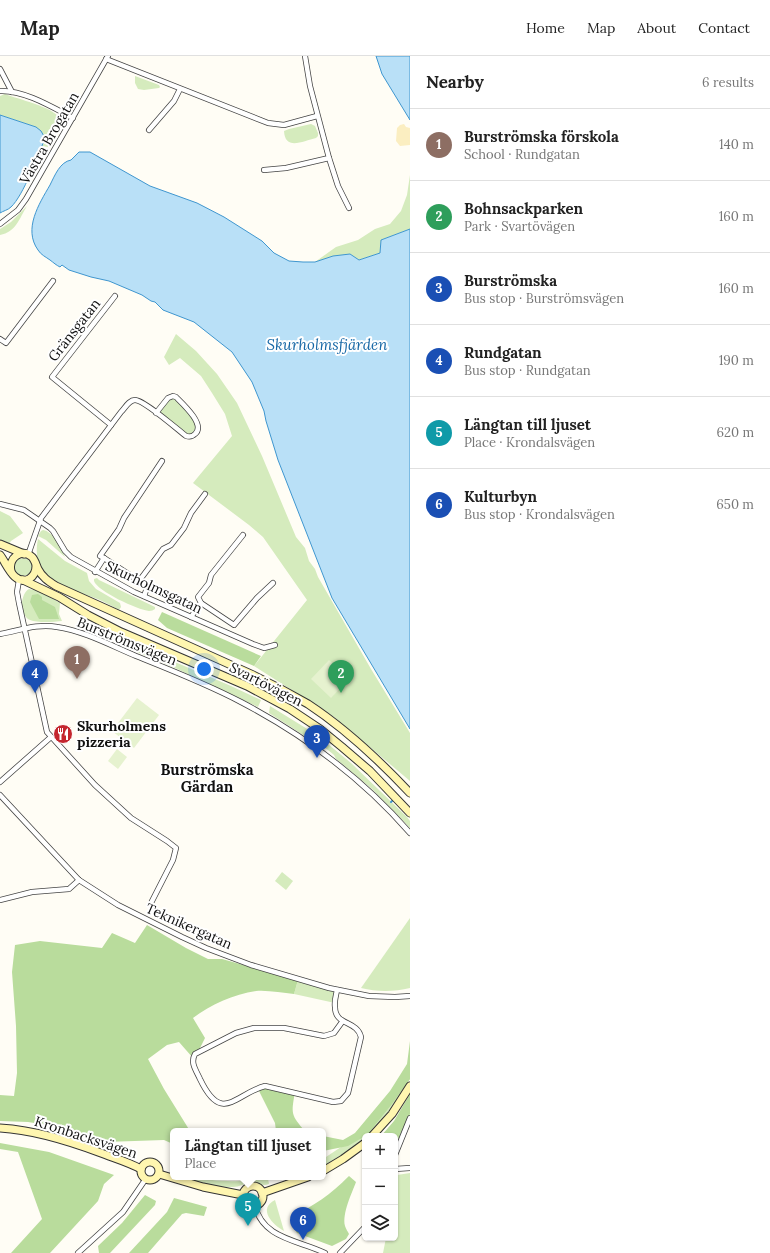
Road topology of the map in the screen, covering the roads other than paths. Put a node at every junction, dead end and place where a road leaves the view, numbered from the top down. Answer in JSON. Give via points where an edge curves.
{"nodes":[{"id":1,"x":305,"y":56,"type":"edge"},
{"id":2,"x":107,"y":58,"type":"edge"},
{"id":3,"x":0,"y":69,"type":"edge"},
{"id":4,"x":180,"y":89,"type":"junction"},
{"id":5,"x":0,"y":91,"type":"edge"},
{"id":6,"x":12,"y":92,"type":"junction"},
{"id":7,"x":317,"y":116,"type":"junction"},
{"id":8,"x":73,"y":118,"type":"junction"},
{"id":9,"x":149,"y":130,"type":"dead end"},
{"id":10,"x":329,"y":158,"type":"junction"},
{"id":11,"x":264,"y":170,"type":"dead end"},
{"id":12,"x":349,"y":208,"type":"dead end"},
{"id":13,"x":0,"y":224,"type":"edge"},
{"id":14,"x":53,"y":281,"type":"dead end"},
{"id":15,"x":114,"y":296,"type":"dead end"},
{"id":16,"x":0,"y":339,"type":"edge"},
{"id":17,"x":156,"y":413,"type":"junction"},
{"id":18,"x":112,"y":425,"type":"junction"},
{"id":19,"x":162,"y":461,"type":"dead end"},
{"id":20,"x":205,"y":494,"type":"dead end"},
{"id":21,"x":0,"y":504,"type":"edge"},
{"id":22,"x":39,"y":522,"type":"junction"},
{"id":23,"x":243,"y":535,"type":"dead end"},
{"id":24,"x":0,"y":544,"type":"edge"},
{"id":25,"x":26,"y":554,"type":"junction"},
{"id":26,"x":0,"y":556,"type":"edge"},
{"id":27,"x":104,"y":558,"type":"junction"},
{"id":28,"x":36,"y":565,"type":"junction"},
{"id":29,"x":11,"y":572,"type":"junction"},
{"id":30,"x":95,"y":572,"type":"junction"},
{"id":31,"x":21,"y":580,"type":"junction"},
{"id":32,"x":139,"y":581,"type":"junction"},
{"id":33,"x":273,"y":583,"type":"dead end"},
{"id":34,"x":144,"y":596,"type":"junction"},
{"id":35,"x":201,"y":603,"type":"junction"},
{"id":36,"x":191,"y":617,"type":"junction"},
{"id":37,"x":228,"y":621,"type":"junction"},
{"id":38,"x":24,"y":629,"type":"junction"},
{"id":39,"x":223,"y":630,"type":"junction"},
{"id":40,"x":0,"y":634,"type":"edge"},
{"id":41,"x":275,"y":645,"type":"dead end"},
{"id":42,"x":51,"y":737,"type":"junction"},
{"id":43,"x":0,"y":782,"type":"edge"},
{"id":44,"x":410,"y":793,"type":"edge"},
{"id":45,"x":0,"y":795,"type":"edge"},
{"id":46,"x":410,"y":813,"type":"edge"},
{"id":47,"x":410,"y":832,"type":"edge"},
{"id":48,"x":79,"y":880,"type":"junction"},
{"id":49,"x":0,"y":900,"type":"edge"},
{"id":50,"x":150,"y":905,"type":"dead end"},
{"id":51,"x":337,"y":990,"type":"junction"},
{"id":52,"x":410,"y":996,"type":"edge"},
{"id":53,"x":342,"y":1022,"type":"junction"},
{"id":54,"x":410,"y":1086,"type":"edge"},
{"id":55,"x":410,"y":1118,"type":"edge"},
{"id":56,"x":0,"y":1128,"type":"edge"},
{"id":57,"x":375,"y":1133,"type":"edge"},
{"id":58,"x":362,"y":1145,"type":"edge"},
{"id":59,"x":398,"y":1148,"type":"edge"},
{"id":60,"x":141,"y":1168,"type":"junction"},
{"id":61,"x":410,"y":1168,"type":"edge"},
{"id":62,"x":326,"y":1169,"type":"edge"},
{"id":63,"x":398,"y":1169,"type":"edge"},
{"id":64,"x":159,"y":1174,"type":"junction"},
{"id":65,"x":170,"y":1177,"type":"edge"},
{"id":66,"x":145,"y":1180,"type":"junction"},
{"id":67,"x":179,"y":1180,"type":"edge"},
{"id":68,"x":299,"y":1180,"type":"edge"},
{"id":69,"x":262,"y":1193,"type":"junction"},
{"id":70,"x":243,"y":1195,"type":"junction"},
{"id":71,"x":255,"y":1205,"type":"junction"},
{"id":72,"x":362,"y":1230,"type":"edge"},
{"id":73,"x":78,"y":1253,"type":"edge"},
{"id":74,"x":325,"y":1253,"type":"edge"},
{"id":75,"x":340,"y":1253,"type":"edge"}],
"edges":[{"from":1,"to":7,"type":"street"},
{"from":2,"to":4,"type":"street"},
{"from":2,"to":8,"type":"street","name":"Västra Brogatan"},
{"from":3,"to":6,"type":"street"},
{"from":4,"to":7,"type":"street","via":[[277,125]]},
{"from":4,"to":9,"type":"street","via":[[174,101]]},
{"from":5,"to":6,"type":"street"},
{"from":6,"to":8,"type":"street","via":[[43,102]]},
{"from":7,"to":10,"type":"street"},
{"from":8,"to":13,"type":"street","name":"Västra Brogatan","via":[[21,208]]},
{"from":10,"to":11,"type":"street","via":[[286,168]]},
{"from":10,"to":12,"type":"street","via":[[338,186]]},
{"from":14,"to":16,"type":"street","via":[[6,343]]},
{"from":15,"to":18,"type":"street","name":"Gränsgatan","via":[[52,377]]},
{"from":17,"to":17,"type":"street","via":[[168,398],[176,397],[197,422],[197,432],[192,436],[186,436]]},
{"from":17,"to":18,"type":"street","via":[[134,400]]},
{"from":18,"to":22,"type":"street"},
{"from":19,"to":27,"type":"street","via":[[100,556]]},
{"from":20,"to":32,"type":"street","via":[[190,512],[171,545],[163,549]]},
{"from":21,"to":22,"type":"street","name":"Skurholmsgatan","via":[[24,510]]},
{"from":22,"to":25,"type":"street"},
{"from":22,"to":30,"type":"street","name":"Skurholmsgatan","via":[[53,531],[71,558]]},
{"from":23,"to":35,"type":"street","via":[[211,575],[209,583],[198,597]]},
{"from":24,"to":25,"type":"main road"},
{"from":25,"to":28,"type":"main road","via":[[33,558]]},
{"from":25,"to":29,"type":"main road","via":[[12,559]]},
{"from":26,"to":29,"type":"main road"},
{"from":27,"to":30,"type":"street"},
{"from":27,"to":32,"type":"street"},
{"from":28,"to":31,"type":"main road","via":[[36,571],[29,579]]},
{"from":28,"to":44,"type":"main road","name":"Svartövägen","via":[[45,579],[56,586],[251,674],[308,704],[357,741]]},
{"from":29,"to":31,"type":"main road","via":[[14,577]]},
{"from":30,"to":34,"type":"street","name":"Skurholmsgatan"},
{"from":31,"to":38,"type":"street","via":[[17,592]]},
{"from":31,"to":46,"type":"main road","name":"Svartövägen","via":[[59,597],[121,632],[247,686],[290,709],[320,729],[370,771]]},
{"from":32,"to":34,"type":"street","via":[[147,588]]},
{"from":33,"to":37,"type":"street","via":[[256,598],[236,625]]},
{"from":34,"to":36,"type":"street","name":"Skurholmsgatan"},
{"from":35,"to":36,"type":"street"},
{"from":35,"to":37,"type":"street"},
{"from":36,"to":39,"type":"street","name":"Skurholmsgatan"},
{"from":37,"to":39,"type":"street"},
{"from":38,"to":40,"type":"street","name":"Burströmsvägen"},
{"from":38,"to":42,"type":"street","via":[[44,722]]},
{"from":38,"to":47,"type":"street","name":"Burströmsvägen","via":[[56,626],[69,629],[198,681],[240,701],[326,756],[366,789]]},
{"from":39,"to":41,"type":"street","name":"Skurholmsgatan","via":[[264,648]]},
{"from":42,"to":43,"type":"street"},
{"from":42,"to":50,"type":"street","via":[[95,785],[131,818],[176,848],[173,860]]},
{"from":45,"to":48,"type":"street","name":"Teknikergatan"},
{"from":48,"to":49,"type":"street","via":[[69,890],[32,892]]},
{"from":48,"to":51,"type":"street","name":"Teknikergatan","via":[[118,905],[206,948],[285,976]]},
{"from":51,"to":52,"type":"street","name":"Teknikergatan","via":[[381,997]]},
{"from":51,"to":53,"type":"street","via":[[335,1009]]},
{"from":53,"to":53,"type":"street","via":[[356,1027],[361,1037],[348,1093],[338,1102],[265,1086],[232,1102],[219,1103],[208,1096],[194,1066],[195,1054],[248,1029],[276,1027],[330,1036]]},
{"from":54,"to":57,"type":"main road","via":[[392,1114]]},
{"from":55,"to":59,"type":"street"},
{"from":56,"to":60,"type":"main road","name":"Kronbacksvägen","via":[[33,1132]]},
{"from":58,"to":62,"type":"main road"},
{"from":60,"to":64,"type":"main road","via":[[147,1162],[153,1162],[159,1168]]},
{"from":60,"to":66,"type":"main road"},
{"from":61,"to":63,"type":"street"},
{"from":64,"to":65,"type":"main road"},
{"from":64,"to":66,"type":"main road","via":[[153,1180]]},
{"from":66,"to":73,"type":"street","via":[[123,1212]]},
{"from":67,"to":70,"type":"main road"},
{"from":68,"to":69,"type":"main road"},
{"from":69,"to":70,"type":"main road","via":[[258,1187],[251,1186],[246,1188]]},
{"from":69,"to":71,"type":"main road","via":[[261,1201]]},
{"from":70,"to":71,"type":"main road","via":[[246,1204]]},
{"from":71,"to":74,"type":"street","via":[[263,1222],[272,1232]]},
{"from":72,"to":75,"type":"street"}]}
